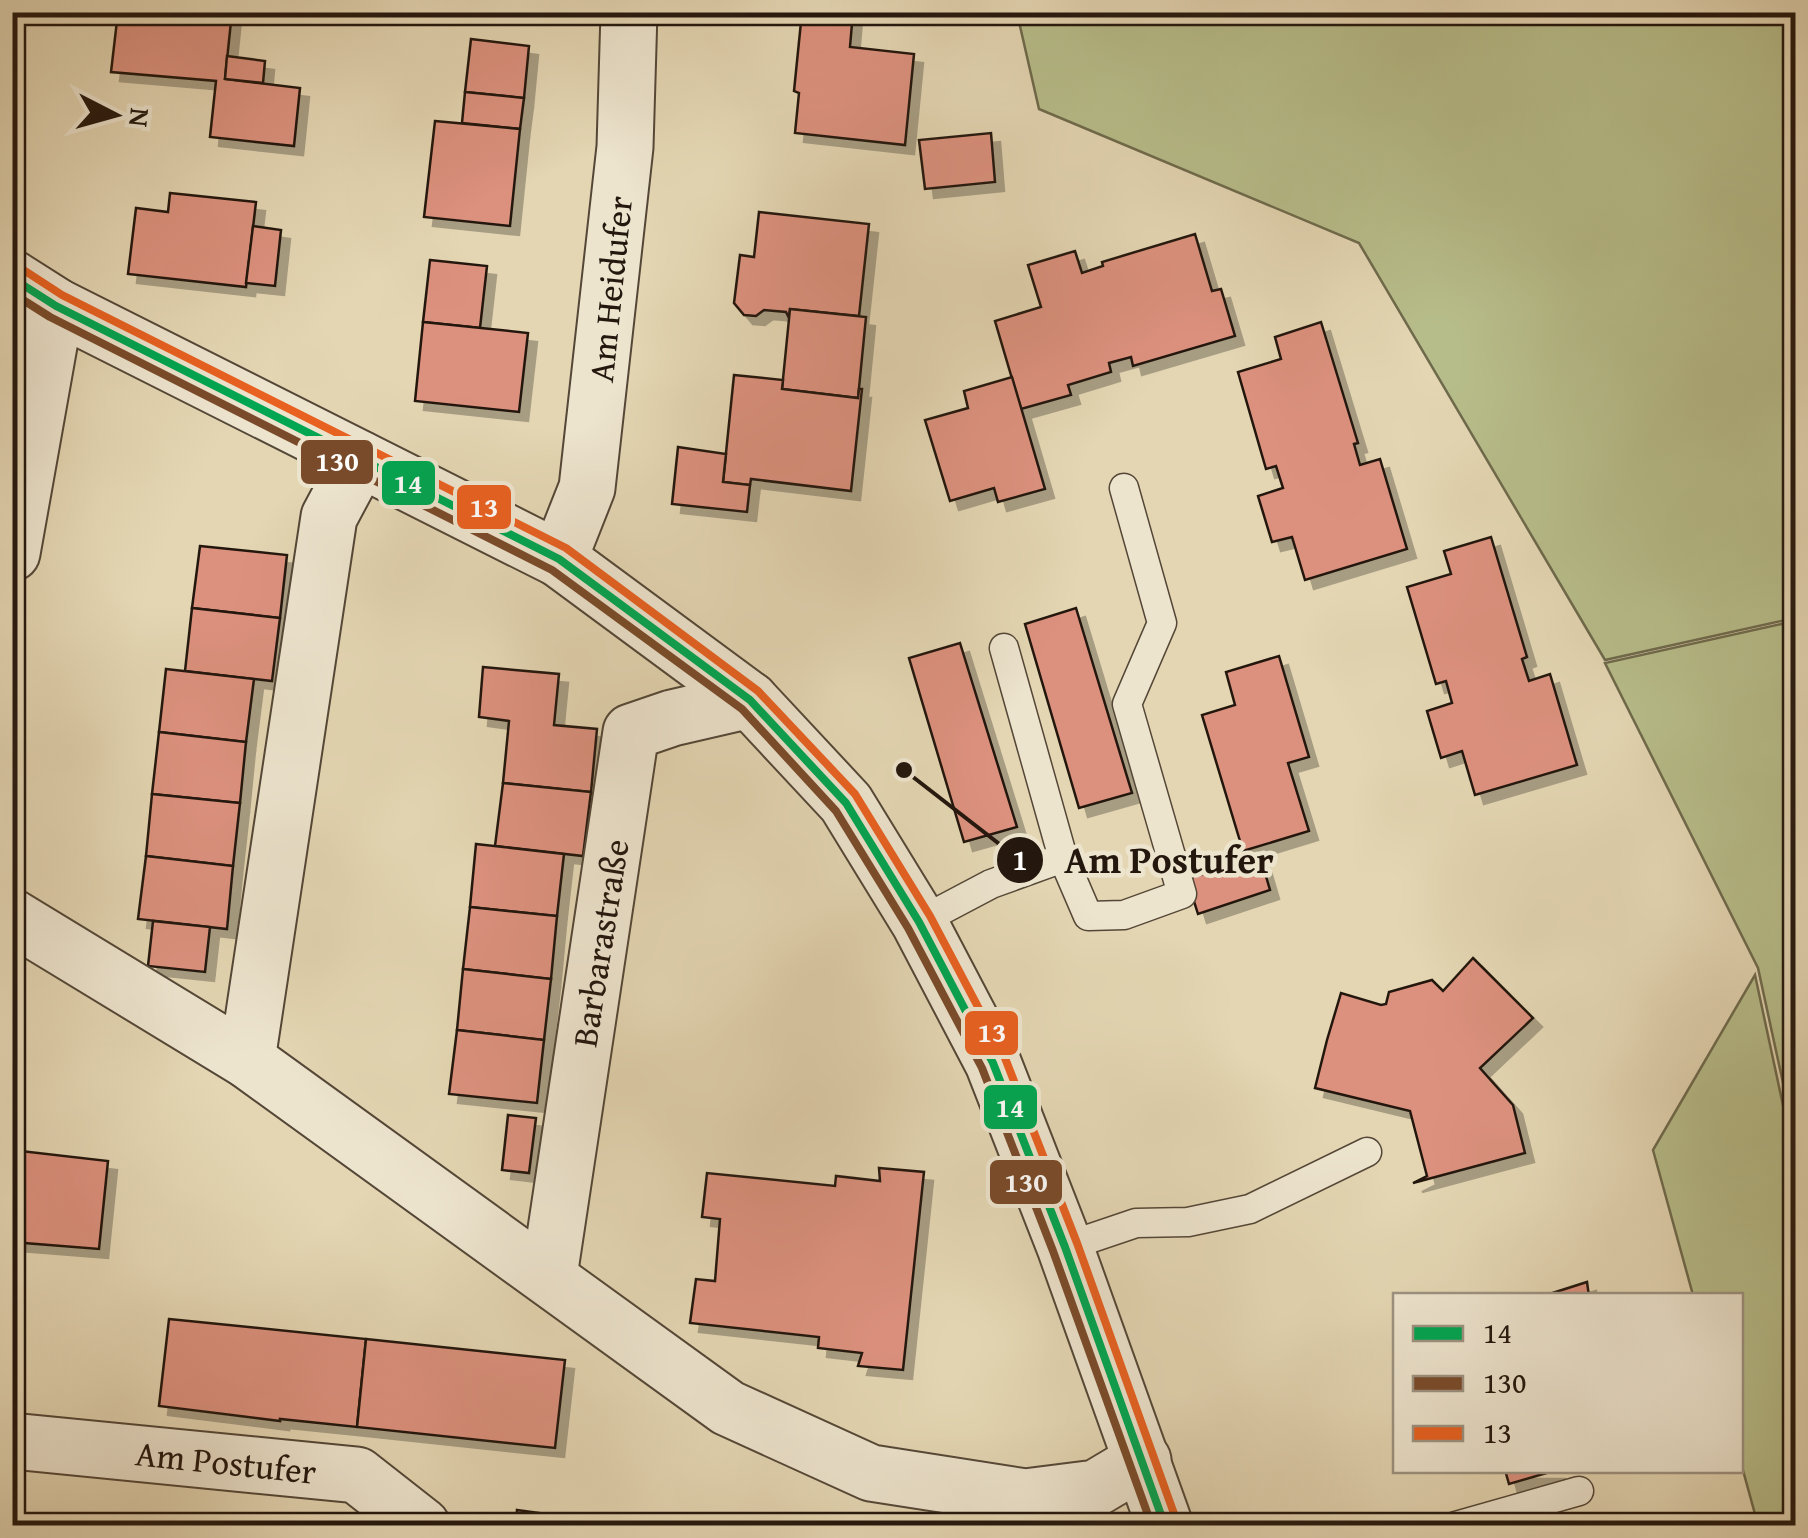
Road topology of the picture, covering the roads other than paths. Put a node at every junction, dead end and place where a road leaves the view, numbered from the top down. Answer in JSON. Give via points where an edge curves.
{"nodes":[{"id":1,"x":629,"y":12,"type":"edge"},
{"id":2,"x":34,"y":292,"type":"edge"},
{"id":3,"x":360,"y":460,"type":"junction"},
{"id":4,"x":1124,"y":488,"type":"dead end"},
{"id":5,"x":12,"y":553,"type":"edge"},
{"id":6,"x":558,"y":559,"type":"junction"},
{"id":7,"x":1004,"y":648,"type":"dead end"},
{"id":8,"x":750,"y":700,"type":"junction"},
{"id":9,"x":1063,"y":858,"type":"junction"},
{"id":10,"x":12,"y":917,"type":"edge"},
{"id":11,"x":920,"y":922,"type":"junction"},
{"id":12,"x":247,"y":1060,"type":"junction"},
{"id":13,"x":1367,"y":1152,"type":"dead end"},
{"id":14,"x":1065,"y":1248,"type":"junction"},
{"id":15,"x":550,"y":1276,"type":"junction"},
{"id":16,"x":12,"y":1442,"type":"edge"},
{"id":17,"x":1143,"y":1460,"type":"junction"},
{"id":18,"x":1579,"y":1491,"type":"dead end"},
{"id":19,"x":422,"y":1526,"type":"edge"},
{"id":20,"x":1165,"y":1526,"type":"edge"},
{"id":21,"x":1456,"y":1526,"type":"edge"}],
"edges":[{"from":1,"to":6,"type":"street","name":"Am Heidufer","via":[[626,147],[588,488]]},
{"from":2,"to":3,"type":"street"},
{"from":2,"to":5,"type":"street"},
{"from":3,"to":6,"type":"street"},
{"from":3,"to":12,"type":"street","via":[[329,517]]},
{"from":4,"to":9,"type":"lane","via":[[1162,624],[1127,704],[1182,894],[1124,915],[1088,916]]},
{"from":6,"to":8,"type":"street"},
{"from":7,"to":9,"type":"lane"},
{"from":8,"to":11,"type":"street","via":[[846,803]]},
{"from":8,"to":15,"type":"street","name":"Barbarastraße","via":[[631,732]]},
{"from":9,"to":11,"type":"lane","via":[[991,884]]},
{"from":10,"to":12,"type":"street"},
{"from":11,"to":14,"type":"street","via":[[993,1063]]},
{"from":12,"to":15,"type":"street"},
{"from":13,"to":14,"type":"lane","via":[[1250,1209],[1188,1222],[1136,1223]]},
{"from":14,"to":17,"type":"street"},
{"from":15,"to":17,"type":"street","via":[[728,1408],[871,1473],[1025,1497],[1096,1488]]},
{"from":16,"to":19,"type":"street","name":"Am Postufer","via":[[358,1475]]},
{"from":17,"to":20,"type":"street"},
{"from":18,"to":21,"type":"lane"}]}
